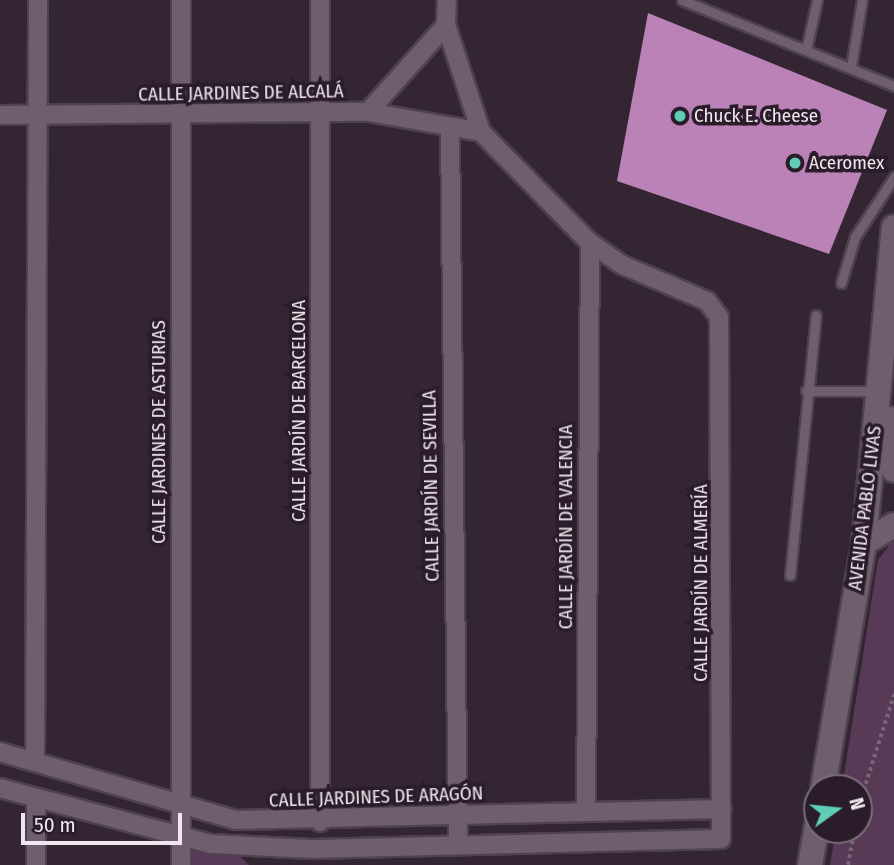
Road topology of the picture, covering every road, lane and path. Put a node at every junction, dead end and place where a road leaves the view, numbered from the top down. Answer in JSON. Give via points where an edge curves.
{"nodes":[{"id":1,"x":38,"y":0,"type":"edge"},
{"id":2,"x":181,"y":0,"type":"edge"},
{"id":3,"x":320,"y":0,"type":"edge"},
{"id":4,"x":447,"y":0,"type":"edge"},
{"id":5,"x":682,"y":0,"type":"edge"},
{"id":6,"x":817,"y":0,"type":"edge"},
{"id":7,"x":862,"y":0,"type":"edge"},
{"id":8,"x":446,"y":25,"type":"junction"},
{"id":9,"x":806,"y":50,"type":"junction"},
{"id":10,"x":851,"y":67,"type":"junction"},
{"id":11,"x":894,"y":86,"type":"edge"},
{"id":12,"x":368,"y":112,"type":"junction"},
{"id":13,"x":320,"y":113,"type":"junction"},
{"id":14,"x":0,"y":115,"type":"edge"},
{"id":15,"x":38,"y":115,"type":"junction"},
{"id":16,"x":181,"y":115,"type":"junction"},
{"id":17,"x":450,"y":128,"type":"junction"},
{"id":18,"x":481,"y":132,"type":"junction"},
{"id":19,"x":894,"y":177,"type":"edge"},
{"id":20,"x":894,"y":227,"type":"edge"},
{"id":21,"x":590,"y":243,"type":"junction"},
{"id":22,"x":892,"y":282,"type":"edge"},
{"id":23,"x":841,"y":283,"type":"dead end"},
{"id":24,"x":816,"y":315,"type":"dead end"},
{"id":25,"x":886,"y":386,"type":"edge"},
{"id":26,"x":806,"y":391,"type":"junction"},
{"id":27,"x":894,"y":470,"type":"edge"},
{"id":28,"x":894,"y":525,"type":"edge"},
{"id":29,"x":864,"y":543,"type":"junction"},
{"id":30,"x":790,"y":575,"type":"dead end"},
{"id":31,"x":894,"y":694,"type":"edge"},
{"id":32,"x":0,"y":752,"type":"edge"},
{"id":33,"x":35,"y":762,"type":"junction"},
{"id":34,"x":825,"y":774,"type":"edge"},
{"id":35,"x":869,"y":774,"type":"edge"},
{"id":36,"x":0,"y":788,"type":"edge"},
{"id":37,"x":36,"y":798,"type":"junction"},
{"id":38,"x":179,"y":809,"type":"junction"},
{"id":39,"x":722,"y":809,"type":"junction"},
{"id":40,"x":586,"y":811,"type":"junction"},
{"id":41,"x":456,"y":815,"type":"junction"},
{"id":42,"x":320,"y":822,"type":"junction"},
{"id":43,"x":181,"y":839,"type":"junction"},
{"id":44,"x":458,"y":844,"type":"junction"},
{"id":45,"x":814,"y":844,"type":"edge"},
{"id":46,"x":852,"y":844,"type":"edge"},
{"id":47,"x":36,"y":865,"type":"edge"},
{"id":48,"x":181,"y":865,"type":"edge"},
{"id":49,"x":810,"y":865,"type":"edge"},
{"id":50,"x":848,"y":865,"type":"edge"}],
"edges":[{"from":1,"to":15,"type":"street"},
{"from":2,"to":16,"type":"street","name":"CALLE JARDINES DE ASTURIAS"},
{"from":3,"to":13,"type":"street","name":"CALLE JARDÍN DE BARCELONA"},
{"from":4,"to":8,"type":"street"},
{"from":5,"to":9,"type":"lane"},
{"from":6,"to":9,"type":"lane"},
{"from":7,"to":10,"type":"lane"},
{"from":8,"to":12,"type":"street"},
{"from":8,"to":18,"type":"street"},
{"from":9,"to":10,"type":"lane"},
{"from":10,"to":11,"type":"lane"},
{"from":12,"to":13,"type":"street","name":"CALLE JARDINES DE ALCALÁ"},
{"from":12,"to":17,"type":"street","name":"CALLE JARDINES DE ALCALÁ"},
{"from":13,"to":16,"type":"street","name":"CALLE JARDINES DE ALCALÁ"},
{"from":13,"to":42,"type":"street","name":"CALLE JARDÍN DE BARCELONA"},
{"from":14,"to":15,"type":"street","name":"CALLE JARDINES DE ALCALÁ"},
{"from":15,"to":16,"type":"street","name":"CALLE JARDINES DE ALCALÁ"},
{"from":15,"to":33,"type":"street"},
{"from":16,"to":38,"type":"street","name":"CALLE JARDINES DE ASTURIAS"},
{"from":17,"to":18,"type":"street","name":"CALLE JARDINES DE ALCALÁ"},
{"from":17,"to":41,"type":"street","name":"CALLE JARDÍN DE SEVILLA"},
{"from":18,"to":21,"type":"street"},
{"from":19,"to":23,"type":"lane","via":[[855,237]]},
{"from":20,"to":22,"type":"main road","name":"AVENIDA PABLO LIVAS"},
{"from":21,"to":39,"type":"street","name":"CALLE JARDÍN DE ALMERÍA","via":[[622,265],[707,301],[722,327]]},
{"from":21,"to":40,"type":"street","name":"CALLE JARDÍN DE VALENCIA"},
{"from":22,"to":25,"type":"main road","name":"AVENIDA PABLO LIVAS"},
{"from":24,"to":26,"type":"lane"},
{"from":25,"to":26,"type":"lane"},
{"from":25,"to":27,"type":"main road"},
{"from":25,"to":29,"type":"main road","name":"AVENIDA PABLO LIVAS"},
{"from":26,"to":30,"type":"lane"},
{"from":28,"to":29,"type":"main road"},
{"from":29,"to":34,"type":"main road","name":"AVENIDA PABLO LIVAS"},
{"from":31,"to":35,"type":"path"},
{"from":32,"to":33,"type":"street","name":"CALLE JARDINES DE ARAGÓN"},
{"from":33,"to":38,"type":"street","name":"CALLE JARDINES DE ARAGÓN"},
{"from":36,"to":37,"type":"street"},
{"from":37,"to":43,"type":"street"},
{"from":37,"to":47,"type":"street"},
{"from":38,"to":42,"type":"street","name":"CALLE JARDINES DE ARAGÓN","via":[[234,820]]},
{"from":38,"to":43,"type":"street","name":"CALLE JARDINES DE ASTURIAS"},
{"from":39,"to":40,"type":"street","name":"CALLE JARDINES DE ARAGÓN"},
{"from":39,"to":44,"type":"street","name":"CALLE JARDÍN DE ALMERÍA","via":[[721,839]]},
{"from":40,"to":41,"type":"street","name":"CALLE JARDINES DE ARAGÓN"},
{"from":41,"to":42,"type":"street","name":"CALLE JARDINES DE ARAGÓN"},
{"from":41,"to":44,"type":"street","name":"CALLE JARDÍN DE SEVILLA"},
{"from":43,"to":44,"type":"street","via":[[312,849]]},
{"from":43,"to":48,"type":"street","name":"CALLE JARDINES DE ASTURIAS"},
{"from":45,"to":49,"type":"main road"},
{"from":46,"to":50,"type":"path"}]}
